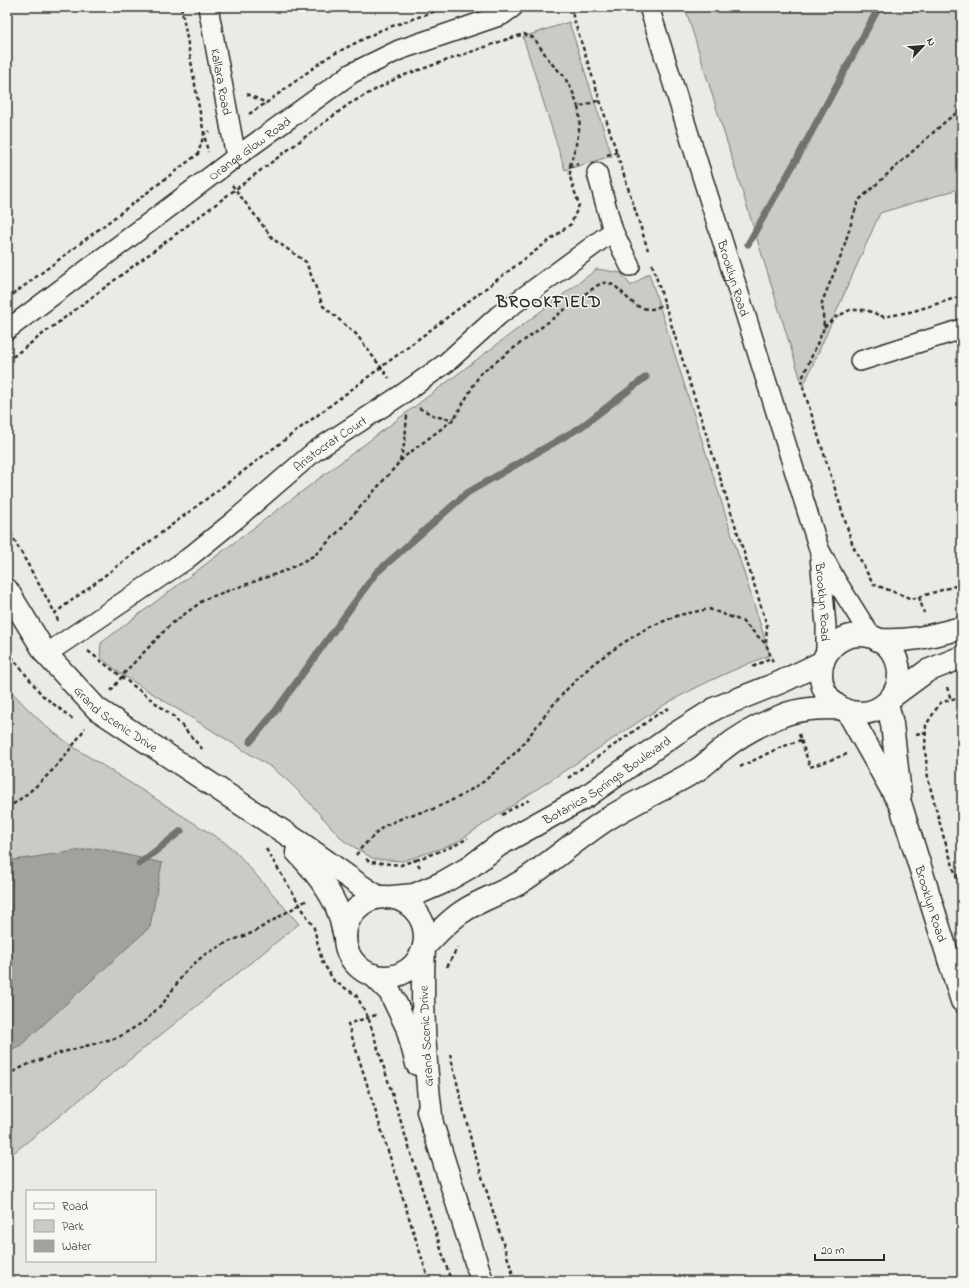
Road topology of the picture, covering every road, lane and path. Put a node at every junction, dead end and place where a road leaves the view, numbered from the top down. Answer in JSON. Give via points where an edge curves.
{"nodes":[{"id":1,"x":181,"y":7,"type":"edge"},
{"id":2,"x":208,"y":7,"type":"edge"},
{"id":3,"x":447,"y":7,"type":"edge"},
{"id":4,"x":513,"y":7,"type":"edge"},
{"id":5,"x":570,"y":7,"type":"edge"},
{"id":6,"x":649,"y":7,"type":"edge"},
{"id":7,"x":496,"y":17,"type":"junction"},
{"id":8,"x":504,"y":40,"type":"junction"},
{"id":9,"x":246,"y":87,"type":"dead end"},
{"id":10,"x":600,"y":100,"type":"junction"},
{"id":11,"x":266,"y":103,"type":"junction"},
{"id":12,"x":578,"y":107,"type":"junction"},
{"id":13,"x":230,"y":123,"type":"junction"},
{"id":14,"x":204,"y":134,"type":"junction"},
{"id":15,"x":616,"y":152,"type":"junction"},
{"id":16,"x":236,"y":157,"type":"junction"},
{"id":17,"x":595,"y":164,"type":"junction"},
{"id":18,"x":570,"y":166,"type":"junction"},
{"id":19,"x":220,"y":169,"type":"junction"},
{"id":20,"x":235,"y":189,"type":"junction"},
{"id":21,"x":613,"y":231,"type":"junction"},
{"id":22,"x":648,"y":251,"type":"dead end"},
{"id":23,"x":650,"y":258,"type":"dead end"},
{"id":24,"x":630,"y":266,"type":"dead end"},
{"id":25,"x":962,"y":296,"type":"edge"},
{"id":26,"x":7,"y":299,"type":"edge"},
{"id":27,"x":665,"y":304,"type":"junction"},
{"id":28,"x":824,"y":328,"type":"dead end"},
{"id":29,"x":7,"y":330,"type":"edge"},
{"id":30,"x":962,"y":330,"type":"edge"},
{"id":31,"x":7,"y":361,"type":"edge"},
{"id":32,"x":860,"y":361,"type":"dead end"},
{"id":33,"x":382,"y":367,"type":"junction"},
{"id":34,"x":407,"y":399,"type":"junction"},
{"id":35,"x":454,"y":419,"type":"junction"},
{"id":36,"x":400,"y":462,"type":"junction"},
{"id":37,"x":7,"y":527,"type":"edge"},
{"id":38,"x":819,"y":549,"type":"junction"},
{"id":39,"x":962,"y":584,"type":"edge"},
{"id":40,"x":7,"y":590,"type":"edge"},
{"id":41,"x":919,"y":597,"type":"dead end"},
{"id":42,"x":55,"y":613,"type":"junction"},
{"id":43,"x":962,"y":628,"type":"edge"},
{"id":44,"x":73,"y":636,"type":"junction"},
{"id":45,"x":875,"y":639,"type":"junction"},
{"id":46,"x":766,"y":644,"type":"junction"},
{"id":47,"x":7,"y":651,"type":"edge"},
{"id":48,"x":46,"y":654,"type":"junction"},
{"id":49,"x":772,"y":657,"type":"junction"},
{"id":50,"x":962,"y":657,"type":"edge"},
{"id":51,"x":824,"y":659,"type":"junction"},
{"id":52,"x":750,"y":668,"type":"dead end"},
{"id":53,"x":121,"y":677,"type":"junction"},
{"id":54,"x":782,"y":682,"type":"junction"},
{"id":55,"x":962,"y":696,"type":"edge"},
{"id":56,"x":890,"y":699,"type":"junction"},
{"id":57,"x":672,"y":707,"type":"dead end"},
{"id":58,"x":97,"y":709,"type":"junction"},
{"id":59,"x":844,"y":710,"type":"junction"},
{"id":60,"x":791,"y":712,"type":"junction"},
{"id":61,"x":85,"y":729,"type":"junction"},
{"id":62,"x":868,"y":747,"type":"junction"},
{"id":63,"x":204,"y":751,"type":"dead end"},
{"id":64,"x":564,"y":781,"type":"dead end"},
{"id":65,"x":534,"y":798,"type":"dead end"},
{"id":66,"x":901,"y":806,"type":"junction"},
{"id":67,"x":7,"y":808,"type":"edge"},
{"id":68,"x":500,"y":816,"type":"dead end"},
{"id":69,"x":470,"y":836,"type":"dead end"},
{"id":70,"x":265,"y":846,"type":"dead end"},
{"id":71,"x":350,"y":850,"type":"dead end"},
{"id":72,"x":356,"y":854,"type":"junction"},
{"id":73,"x":416,"y":860,"type":"junction"},
{"id":74,"x":334,"y":880,"type":"junction"},
{"id":75,"x":433,"y":887,"type":"junction"},
{"id":76,"x":962,"y":894,"type":"edge"},
{"id":77,"x":385,"y":897,"type":"junction"},
{"id":78,"x":299,"y":904,"type":"junction"},
{"id":79,"x":453,"y":920,"type":"junction"},
{"id":80,"x":345,"y":936,"type":"junction"},
{"id":81,"x":424,"y":947,"type":"junction"},
{"id":82,"x":446,"y":968,"type":"dead end"},
{"id":83,"x":373,"y":976,"type":"junction"},
{"id":84,"x":962,"y":1001,"type":"edge"},
{"id":85,"x":7,"y":1075,"type":"edge"},
{"id":86,"x":432,"y":1125,"type":"junction"},
{"id":87,"x":451,"y":1281,"type":"edge"},
{"id":88,"x":482,"y":1281,"type":"edge"}],
"edges":[{"from":1,"to":14,"type":"path"},
{"from":2,"to":13,"type":"street","name":"Kallara Road"},
{"from":3,"to":11,"type":"path","via":[[381,30],[328,57]]},
{"from":4,"to":7,"type":"street","name":"Orange Glow Road"},
{"from":5,"to":10,"type":"path"},
{"from":6,"to":38,"type":"street","name":"Brooklyn Road"},
{"from":7,"to":8,"type":"path"},
{"from":7,"to":16,"type":"street","name":"Orange Glow Road","via":[[399,50],[352,74]]},
{"from":8,"to":12,"type":"path","via":[[524,34],[534,38],[566,80]]},
{"from":8,"to":20,"type":"path","via":[[399,77],[355,101]]},
{"from":9,"to":11,"type":"path","via":[[247,95]]},
{"from":10,"to":12,"type":"path"},
{"from":10,"to":15,"type":"path"},
{"from":11,"to":13,"type":"path"},
{"from":12,"to":18,"type":"path","via":[[580,130]]},
{"from":13,"to":14,"type":"path"},
{"from":13,"to":16,"type":"street","name":"Kallara Road"},
{"from":14,"to":19,"type":"path","via":[[209,155]]},
{"from":14,"to":26,"type":"path","via":[[198,154]]},
{"from":15,"to":17,"type":"path"},
{"from":15,"to":22,"type":"path"},
{"from":16,"to":19,"type":"street","name":"Orange Glow Road"},
{"from":17,"to":18,"type":"path"},
{"from":17,"to":21,"type":"street"},
{"from":18,"to":33,"type":"path","via":[[570,177],[579,205],[571,224]]},
{"from":19,"to":20,"type":"path"},
{"from":19,"to":29,"type":"street","name":"Orange Glow Road"},
{"from":20,"to":31,"type":"path"},
{"from":20,"to":33,"type":"path","via":[[273,239],[306,262],[323,306],[356,334]]},
{"from":21,"to":24,"type":"street"},
{"from":21,"to":34,"type":"street","name":"Aristocrat Court","via":[[499,315]]},
{"from":23,"to":27,"type":"path"},
{"from":25,"to":28,"type":"path","via":[[914,311],[884,317],[866,310],[850,310],[836,317]]},
{"from":27,"to":35,"type":"path","via":[[652,309],[639,307],[615,285],[602,283],[480,374]]},
{"from":27,"to":46,"type":"path","via":[[767,625]]},
{"from":30,"to":32,"type":"street"},
{"from":33,"to":34,"type":"path"},
{"from":33,"to":42,"type":"path"},
{"from":34,"to":35,"type":"path","via":[[437,417]]},
{"from":34,"to":36,"type":"path","via":[[408,418]]},
{"from":34,"to":44,"type":"street","name":"Aristocrat Court","via":[[315,451],[187,559]]},
{"from":35,"to":36,"type":"path"},
{"from":36,"to":53,"type":"path","via":[[340,530],[314,555],[287,570],[205,599],[170,625]]},
{"from":37,"to":42,"type":"path"},
{"from":38,"to":45,"type":"street","name":"Brooklyn Road","via":[[835,579]]},
{"from":38,"to":51,"type":"street","name":"Brooklyn Road","via":[[826,626]]},
{"from":39,"to":41,"type":"path"},
{"from":40,"to":48,"type":"street","name":"Grand Scenic Drive"},
{"from":42,"to":44,"type":"path","via":[[60,623]]},
{"from":43,"to":45,"type":"street","via":[[917,639]]},
{"from":44,"to":48,"type":"street","name":"Aristocrat Court"},
{"from":44,"to":53,"type":"path"},
{"from":45,"to":51,"type":"street","via":[[862,635],[851,636],[832,646]]},
{"from":45,"to":56,"type":"street","via":[[888,648],[899,671],[898,684]]},
{"from":46,"to":49,"type":"path"},
{"from":46,"to":72,"type":"path","via":[[742,621],[709,609],[679,614],[647,628],[594,663],[553,705],[519,749],[483,782],[433,809],[384,826]]},
{"from":47,"to":61,"type":"path","via":[[42,695]]},
{"from":48,"to":58,"type":"street","name":"Grand Scenic Drive"},
{"from":49,"to":52,"type":"path"},
{"from":49,"to":54,"type":"path"},
{"from":50,"to":56,"type":"street","via":[[927,671]]},
{"from":51,"to":54,"type":"street","name":"Botanica Springs Boulevard"},
{"from":51,"to":59,"type":"street","via":[[821,675],[824,688],[830,700]]},
{"from":53,"to":58,"type":"path"},
{"from":53,"to":63,"type":"path","via":[[174,718]]},
{"from":54,"to":75,"type":"street","name":"Botanica Springs Boulevard","via":[[716,708],[587,796],[500,845],[470,867]]},
{"from":55,"to":76,"type":"path","via":[[940,703],[926,725],[925,748],[928,779]]},
{"from":56,"to":59,"type":"street","via":[[869,713],[858,714]]},
{"from":56,"to":66,"type":"street","name":"Brooklyn Road"},
{"from":57,"to":64,"type":"path","via":[[658,714]]},
{"from":58,"to":61,"type":"path"},
{"from":58,"to":74,"type":"street","name":"Grand Scenic Drive","via":[[302,844]]},
{"from":59,"to":60,"type":"street","via":[[817,708]]},
{"from":59,"to":62,"type":"street","name":"Brooklyn Road"},
{"from":60,"to":62,"type":"path","via":[[810,767]]},
{"from":60,"to":79,"type":"street","via":[[749,732],[700,768],[608,818],[548,864],[520,882],[462,912]]},
{"from":61,"to":67,"type":"path","via":[[53,770],[22,799]]},
{"from":62,"to":66,"type":"street","name":"Brooklyn Road"},
{"from":65,"to":68,"type":"path"},
{"from":66,"to":84,"type":"street","name":"Brooklyn Road"},
{"from":69,"to":73,"type":"path","via":[[454,846]]},
{"from":70,"to":78,"type":"path"},
{"from":71,"to":72,"type":"path"},
{"from":72,"to":73,"type":"path","via":[[370,862],[401,865]]},
{"from":72,"to":74,"type":"path"},
{"from":73,"to":75,"type":"path"},
{"from":74,"to":77,"type":"street","name":"Grand Scenic Drive"},
{"from":74,"to":78,"type":"path"},
{"from":74,"to":80,"type":"street","name":"Grand Scenic Drive"},
{"from":75,"to":77,"type":"street","name":"Botanica Springs Boulevard","via":[[414,895]]},
{"from":77,"to":80,"type":"street","name":"Grand Scenic Drive","via":[[365,902],[355,910],[347,922]]},
{"from":77,"to":81,"type":"street","name":"Grand Scenic Drive","via":[[406,902],[416,910],[426,934]]},
{"from":78,"to":85,"type":"path","via":[[252,933],[204,955],[185,972],[164,1002],[145,1021],[119,1038],[60,1053]]},
{"from":78,"to":87,"type":"path","via":[[314,928],[322,962],[334,981],[356,995],[368,1018]]},
{"from":79,"to":81,"type":"street"},
{"from":79,"to":82,"type":"path","via":[[465,938],[460,941]]},
{"from":80,"to":83,"type":"street","name":"Grand Scenic Drive","via":[[352,960]]},
{"from":81,"to":83,"type":"street","name":"Grand Scenic Drive","via":[[419,959],[410,969],[399,975]]},
{"from":81,"to":86,"type":"street","name":"Grand Scenic Drive","via":[[422,985],[426,1081]]},
{"from":83,"to":86,"type":"street","name":"Grand Scenic Drive","via":[[390,992],[407,1027]]},
{"from":86,"to":88,"type":"street","name":"Grand Scenic Drive"}]}
